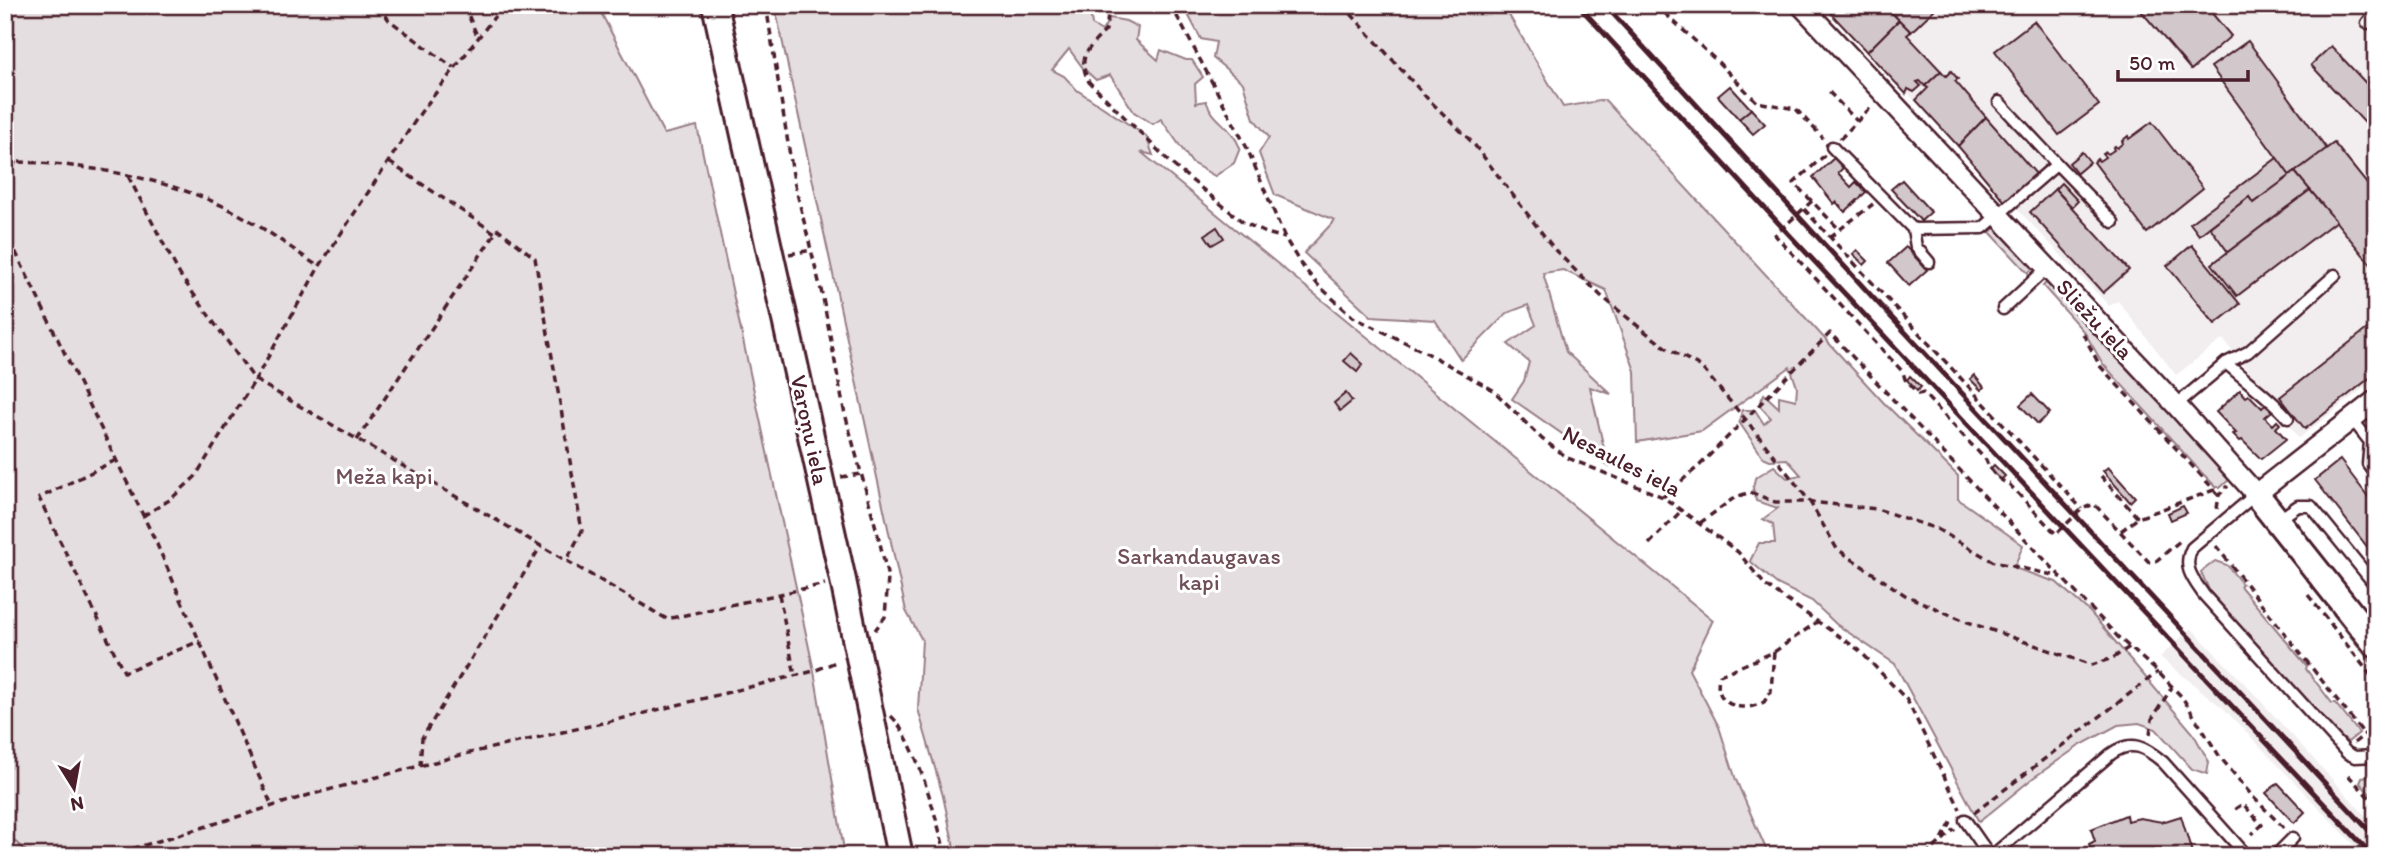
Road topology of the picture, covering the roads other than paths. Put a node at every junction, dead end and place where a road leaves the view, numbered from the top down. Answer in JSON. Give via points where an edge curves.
{"nodes":[{"id":1,"x":715,"y":5,"type":"edge"},
{"id":2,"x":1801,"y":5,"type":"edge"},
{"id":3,"x":2376,"y":12,"type":"edge"},
{"id":4,"x":2367,"y":23,"type":"dead end"},
{"id":5,"x":1999,"y":102,"type":"dead end"},
{"id":6,"x":1832,"y":147,"type":"road end"},
{"id":7,"x":2057,"y":164,"type":"junction"},
{"id":8,"x":1999,"y":216,"type":"junction"},
{"id":9,"x":2113,"y":222,"type":"dead end"},
{"id":10,"x":1913,"y":229,"type":"junction"},
{"id":11,"x":1929,"y":262,"type":"dead end"},
{"id":12,"x":2047,"y":268,"type":"junction"},
{"id":13,"x":2335,"y":275,"type":"dead end"},
{"id":14,"x":2003,"y":309,"type":"dead end"},
{"id":15,"x":2226,"y":363,"type":"junction"},
{"id":16,"x":2376,"y":400,"type":"edge"},
{"id":17,"x":2176,"y":405,"type":"junction"},
{"id":18,"x":2288,"y":418,"type":"dead end"},
{"id":19,"x":2352,"y":419,"type":"junction"},
{"id":20,"x":2373,"y":444,"type":"edge"},
{"id":21,"x":2376,"y":474,"type":"edge"},
{"id":22,"x":2248,"y":485,"type":"junction"},
{"id":23,"x":2278,"y":520,"type":"junction"},
{"id":24,"x":2376,"y":586,"type":"edge"},
{"id":25,"x":2374,"y":640,"type":"edge"},
{"id":26,"x":2376,"y":756,"type":"edge"},
{"id":27,"x":1965,"y":820,"type":"road end"},
{"id":28,"x":2293,"y":838,"type":"road end"},
{"id":29,"x":900,"y":856,"type":"edge"},
{"id":30,"x":1991,"y":856,"type":"edge"},
{"id":31,"x":2247,"y":856,"type":"edge"},
{"id":32,"x":2275,"y":856,"type":"edge"}],
"edges":[{"from":1,"to":29,"type":"street","name":"Varoņu iela"},
{"from":2,"to":8,"type":"street","name":"Sliežu iela"},
{"from":3,"to":4,"type":"lane"},
{"from":5,"to":7,"type":"lane"},
{"from":6,"to":10,"type":"lane"},
{"from":7,"to":8,"type":"lane"},
{"from":7,"to":9,"type":"lane"},
{"from":8,"to":10,"type":"lane","via":[[1983,228]]},
{"from":8,"to":12,"type":"street","name":"Sliežu iela"},
{"from":10,"to":11,"type":"lane","via":[[1916,247]]},
{"from":12,"to":14,"type":"lane"},
{"from":12,"to":17,"type":"street","name":"Sliežu iela"},
{"from":13,"to":15,"type":"lane","via":[[2248,352]]},
{"from":15,"to":17,"type":"lane"},
{"from":15,"to":18,"type":"lane","via":[[2272,399]]},
{"from":16,"to":19,"type":"street"},
{"from":17,"to":22,"type":"street","name":"Sliežu iela"},
{"from":19,"to":20,"type":"lane"},
{"from":19,"to":22,"type":"street"},
{"from":20,"to":21,"type":"lane","via":[[2368,464]]},
{"from":22,"to":23,"type":"street","name":"Sliežu iela"},
{"from":22,"to":26,"type":"lane","via":[[2192,548],[2187,558],[2189,571],[2204,595],[2347,753]]},
{"from":23,"to":24,"type":"lane","via":[[2298,506],[2311,506]]},
{"from":23,"to":25,"type":"street","name":"Sliežu iela"},
{"from":27,"to":30,"type":"lane"},
{"from":28,"to":32,"type":"lane"},
{"from":30,"to":31,"type":"lane","via":[[2111,754],[2136,744],[2163,762]]}]}
